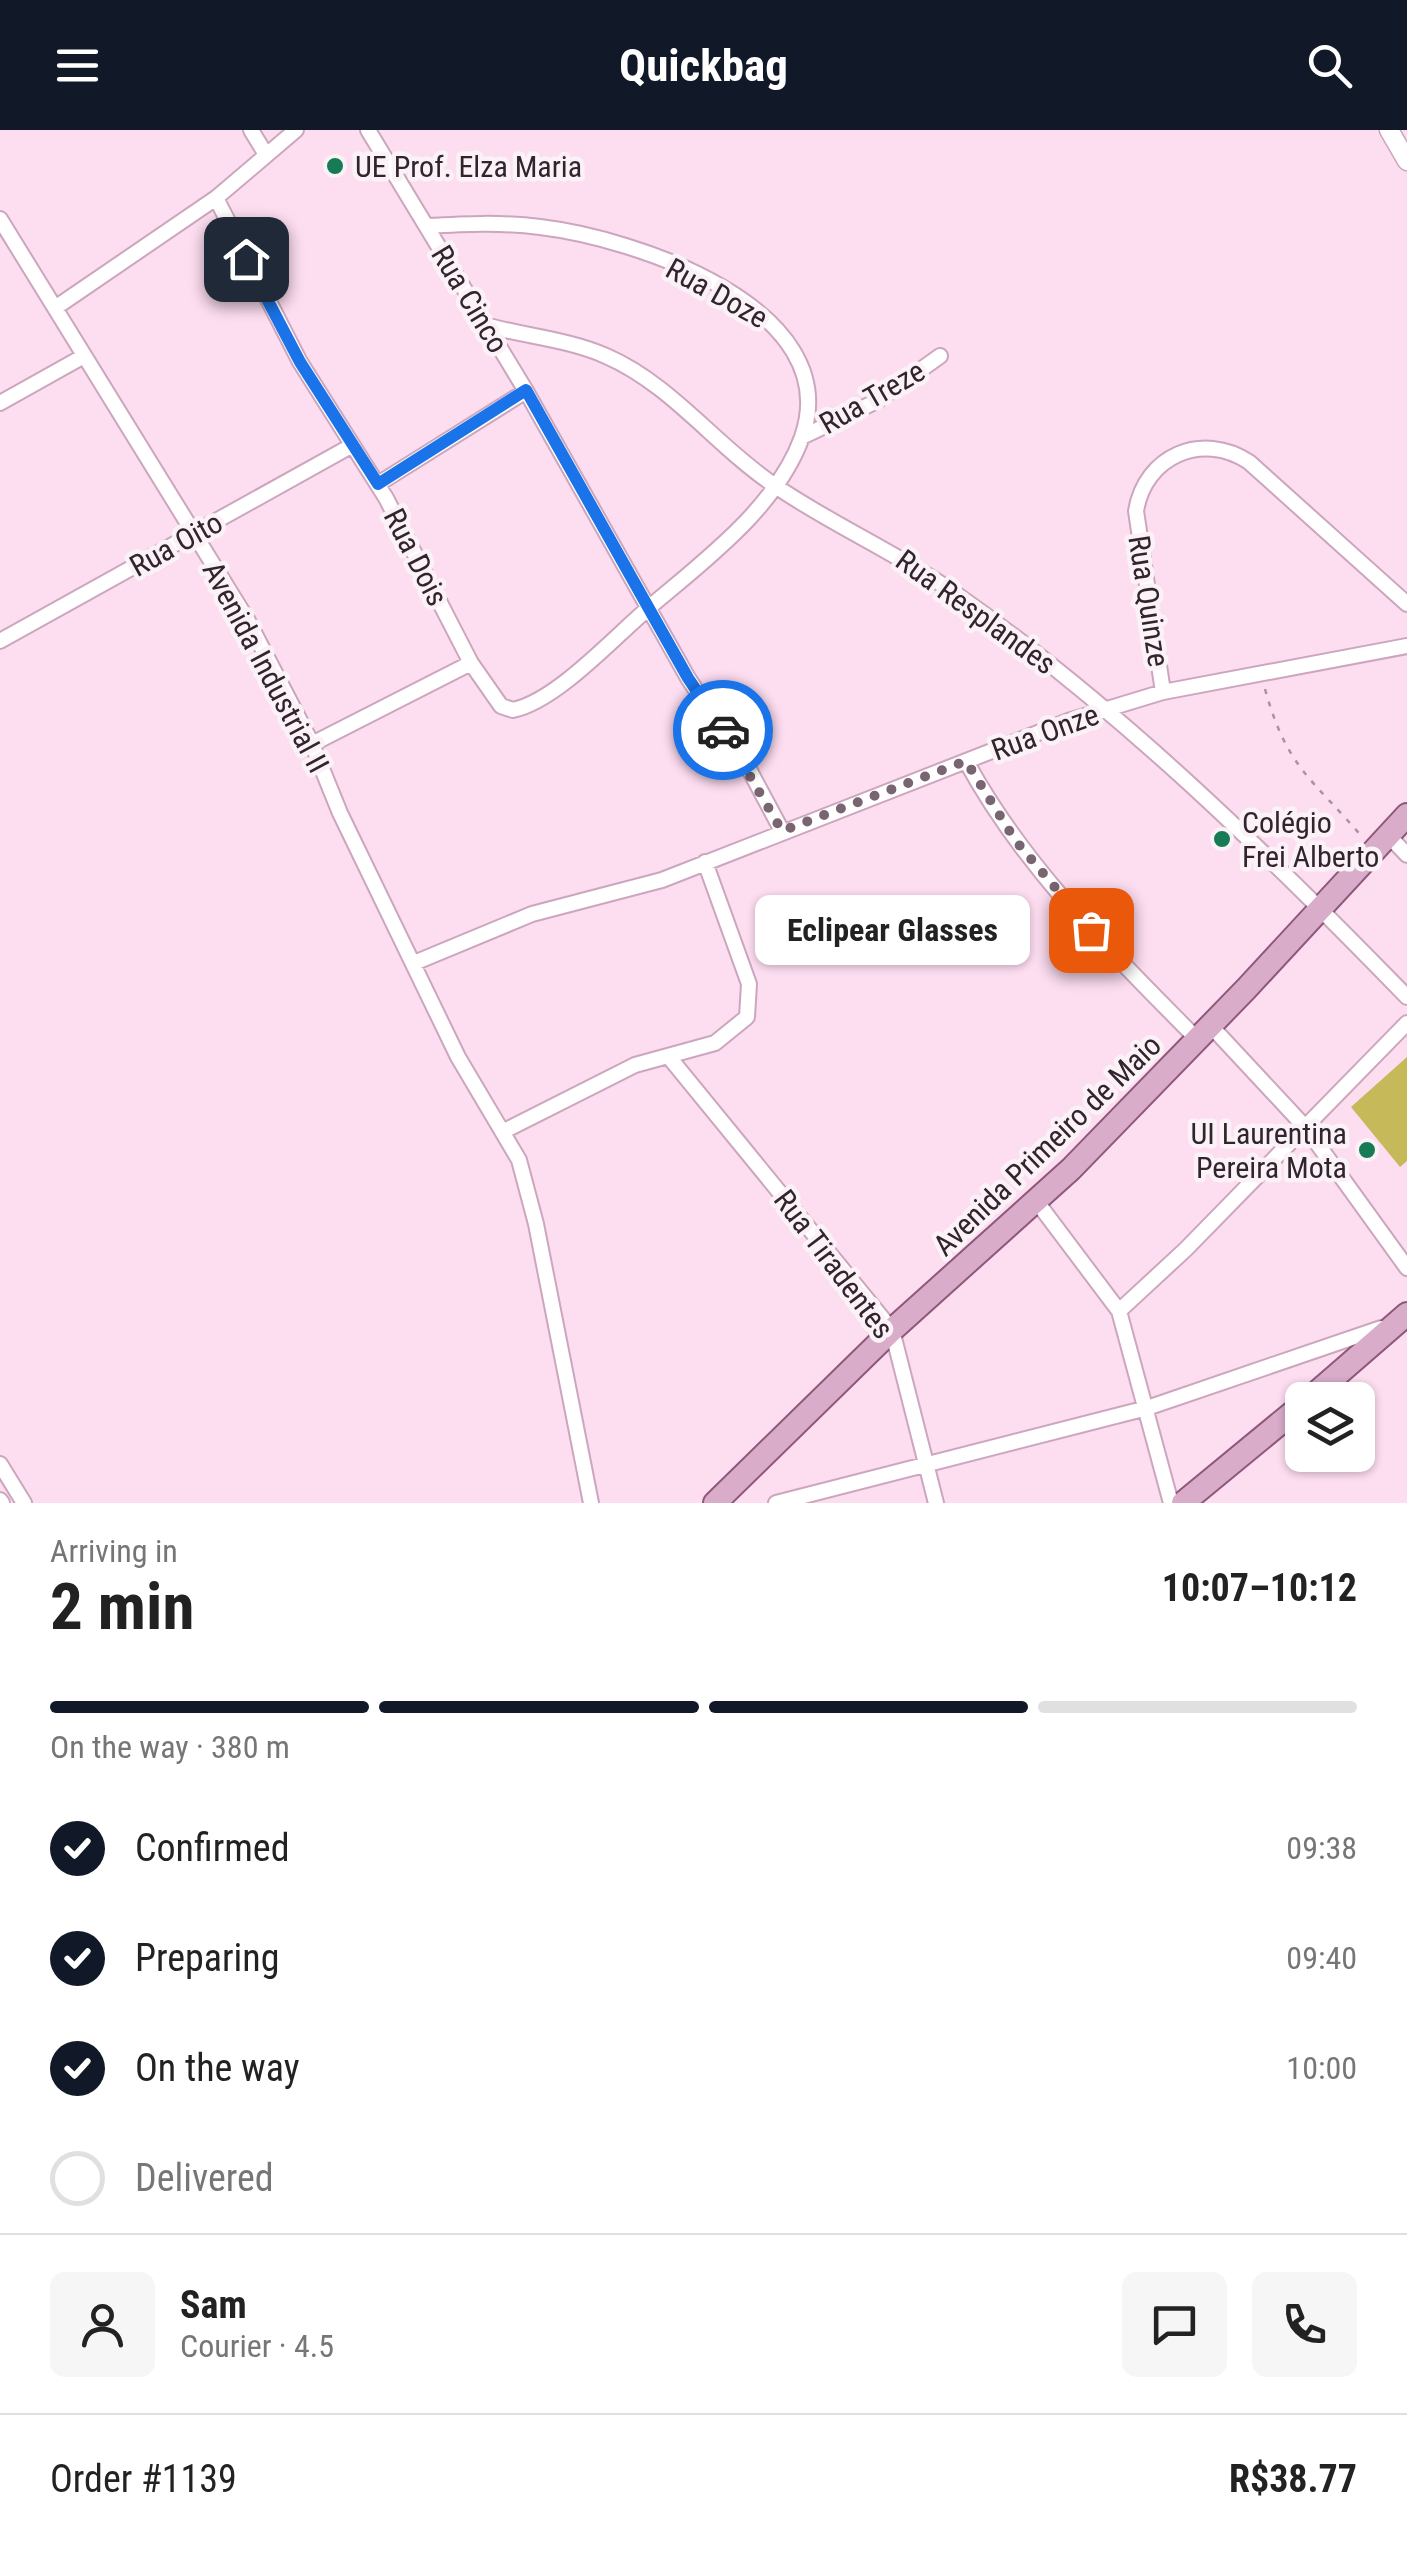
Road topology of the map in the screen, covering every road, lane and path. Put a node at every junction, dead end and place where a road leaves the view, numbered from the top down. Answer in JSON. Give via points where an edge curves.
{"nodes":[{"id":1,"x":251,"y":130,"type":"edge"},
{"id":2,"x":296,"y":130,"type":"edge"},
{"id":3,"x":368,"y":130,"type":"edge"},
{"id":4,"x":1389,"y":130,"type":"edge"},
{"id":5,"x":265,"y":153,"type":"junction"},
{"id":6,"x":1407,"y":161,"type":"edge"},
{"id":7,"x":216,"y":198,"type":"junction"},
{"id":8,"x":0,"y":218,"type":"edge"},
{"id":9,"x":426,"y":226,"type":"junction"},
{"id":10,"x":55,"y":308,"type":"junction"},
{"id":11,"x":482,"y":324,"type":"junction"},
{"id":12,"x":84,"y":356,"type":"junction"},
{"id":13,"x":940,"y":356,"type":"dead end"},
{"id":14,"x":526,"y":390,"type":"junction"},
{"id":15,"x":0,"y":403,"type":"edge"},
{"id":16,"x":802,"y":437,"type":"junction"},
{"id":17,"x":351,"y":446,"type":"junction"},
{"id":18,"x":378,"y":484,"type":"junction"},
{"id":19,"x":774,"y":486,"type":"junction"},
{"id":20,"x":194,"y":533,"type":"junction"},
{"id":21,"x":1407,"y":604,"type":"edge"},
{"id":22,"x":649,"y":608,"type":"junction"},
{"id":23,"x":0,"y":641,"type":"edge"},
{"id":24,"x":1407,"y":646,"type":"edge"},
{"id":25,"x":472,"y":664,"type":"junction"},
{"id":26,"x":1260,"y":673,"type":"junction"},
{"id":27,"x":1163,"y":692,"type":"junction"},
{"id":28,"x":500,"y":706,"type":"joint"},
{"id":29,"x":1105,"y":710,"type":"junction"},
{"id":30,"x":312,"y":744,"type":"junction"},
{"id":31,"x":966,"y":761,"type":"junction"},
{"id":32,"x":1407,"y":815,"type":"edge"},
{"id":33,"x":782,"y":831,"type":"junction"},
{"id":34,"x":1381,"y":843,"type":"junction"},
{"id":35,"x":1407,"y":855,"type":"edge"},
{"id":36,"x":705,"y":862,"type":"junction"},
{"id":37,"x":1320,"y":908,"type":"junction"},
{"id":38,"x":414,"y":962,"type":"junction"},
{"id":39,"x":1407,"y":997,"type":"edge"},
{"id":40,"x":1407,"y":1023,"type":"edge"},
{"id":41,"x":1204,"y":1033,"type":"junction"},
{"id":42,"x":669,"y":1057,"type":"junction"},
{"id":43,"x":1306,"y":1128,"type":"junction"},
{"id":44,"x":504,"y":1132,"type":"junction"},
{"id":45,"x":1037,"y":1202,"type":"junction"},
{"id":46,"x":1407,"y":1268,"type":"edge"},
{"id":47,"x":1119,"y":1311,"type":"junction"},
{"id":48,"x":1406,"y":1316,"type":"edge"},
{"id":49,"x":892,"y":1330,"type":"junction"},
{"id":50,"x":1329,"y":1382,"type":"edge"},
{"id":51,"x":1147,"y":1408,"type":"junction"},
{"id":52,"x":1285,"y":1419,"type":"edge"},
{"id":53,"x":0,"y":1464,"type":"edge"},
{"id":54,"x":928,"y":1465,"type":"junction"},
{"id":55,"x":24,"y":1503,"type":"edge"},
{"id":56,"x":591,"y":1503,"type":"edge"},
{"id":57,"x":714,"y":1503,"type":"edge"},
{"id":58,"x":776,"y":1503,"type":"edge"},
{"id":59,"x":936,"y":1503,"type":"edge"},
{"id":60,"x":1171,"y":1503,"type":"edge"},
{"id":61,"x":1184,"y":1503,"type":"edge"}],
"edges":[{"from":1,"to":5,"type":"street"},
{"from":2,"to":5,"type":"street"},
{"from":3,"to":9,"type":"street","name":"Rua Cinco"},
{"from":4,"to":6,"type":"street"},
{"from":5,"to":7,"type":"street"},
{"from":7,"to":10,"type":"street"},
{"from":7,"to":17,"type":"street","name":"Rua Dois"},
{"from":8,"to":10,"type":"street","name":"Avenida Industrial II"},
{"from":9,"to":11,"type":"street","name":"Rua Cinco"},
{"from":9,"to":16,"type":"street","name":"Rua Doze","via":[[498,223],[574,233],[654,258],[738,298],[773,321],[801,366],[807,409]]},
{"from":10,"to":12,"type":"street","name":"Avenida Industrial II"},
{"from":11,"to":14,"type":"street","name":"Rua Cinco"},
{"from":11,"to":19,"type":"street","name":"Rua Resplandes","via":[[610,357],[677,403]]},
{"from":12,"to":15,"type":"street"},
{"from":12,"to":20,"type":"street","name":"Avenida Industrial II"},
{"from":13,"to":16,"type":"street","name":"Rua Treze","via":[[876,401]]},
{"from":14,"to":18,"type":"street"},
{"from":14,"to":22,"type":"street","name":"Rua Cinco"},
{"from":16,"to":19,"type":"street","name":"Rua Doze"},
{"from":17,"to":18,"type":"street","name":"Rua Dois"},
{"from":17,"to":20,"type":"street","name":"Rua Oito"},
{"from":18,"to":25,"type":"street","name":"Rua Dois"},
{"from":19,"to":22,"type":"street","name":"Rua Doze","via":[[732,535]]},
{"from":19,"to":29,"type":"street","name":"Rua Resplandes","via":[[906,560]]},
{"from":20,"to":23,"type":"street","name":"Rua Oito"},
{"from":20,"to":30,"type":"street","name":"Avenida Industrial II"},
{"from":21,"to":27,"type":"street","name":"Rua Quinze","via":[[1234,452],[1206,447],[1169,460],[1141,484],[1136,510]]},
{"from":22,"to":28,"type":"street","name":"Rua Doze","via":[[537,702],[513,710]]},
{"from":22,"to":33,"type":"street","name":"Rua Cinco"},
{"from":24,"to":26,"type":"street","name":"Rua Onze"},
{"from":25,"to":28,"type":"street","name":"Rua Dois"},
{"from":25,"to":30,"type":"street"},
{"from":26,"to":27,"type":"street","name":"Rua Onze"},
{"from":26,"to":34,"type":"path","via":[[1301,774]]},
{"from":27,"to":29,"type":"street","name":"Rua Onze"},
{"from":29,"to":31,"type":"street","name":"Rua Onze"},
{"from":29,"to":37,"type":"street","name":"Rua Resplandes"},
{"from":30,"to":38,"type":"street","name":"Avenida Industrial II"},
{"from":31,"to":33,"type":"street","name":"Rua Onze"},
{"from":31,"to":41,"type":"street","via":[[986,799],[1053,887]]},
{"from":32,"to":34,"type":"main road","name":"Avenida Primeiro de Maio"},
{"from":33,"to":36,"type":"street","name":"Rua Onze"},
{"from":34,"to":35,"type":"street"},
{"from":34,"to":37,"type":"main road","name":"Avenida Primeiro de Maio"},
{"from":36,"to":38,"type":"street","name":"Rua Onze","via":[[608,898],[532,914]]},
{"from":36,"to":42,"type":"street","via":[[749,984],[751,1008],[729,1035]]},
{"from":37,"to":39,"type":"street","name":"Rua Resplandes"},
{"from":37,"to":41,"type":"main road","name":"Avenida Primeiro de Maio"},
{"from":38,"to":44,"type":"street","name":"Avenida Industrial II","via":[[458,1057]]},
{"from":40,"to":43,"type":"street"},
{"from":41,"to":43,"type":"street"},
{"from":41,"to":45,"type":"main road","name":"Avenida Primeiro de Maio"},
{"from":42,"to":44,"type":"street","via":[[635,1065]]},
{"from":42,"to":49,"type":"street","name":"Rua Tiradentes"},
{"from":43,"to":46,"type":"street"},
{"from":43,"to":47,"type":"street"},
{"from":44,"to":56,"type":"street","name":"Avenida Industrial II","via":[[533,1210]]},
{"from":45,"to":47,"type":"street"},
{"from":45,"to":49,"type":"main road","name":"Avenida Primeiro de Maio"},
{"from":47,"to":51,"type":"street"},
{"from":48,"to":50,"type":"main road"},
{"from":48,"to":51,"type":"street","via":[[1338,1346]]},
{"from":49,"to":54,"type":"street","name":"Rua Tiradentes"},
{"from":49,"to":57,"type":"main road","name":"Avenida Primeiro de Maio"},
{"from":51,"to":54,"type":"street"},
{"from":51,"to":60,"type":"street"},
{"from":52,"to":61,"type":"main road"},
{"from":53,"to":55,"type":"street"},
{"from":54,"to":58,"type":"street"},
{"from":54,"to":59,"type":"street","name":"Rua Tiradentes"}]}
